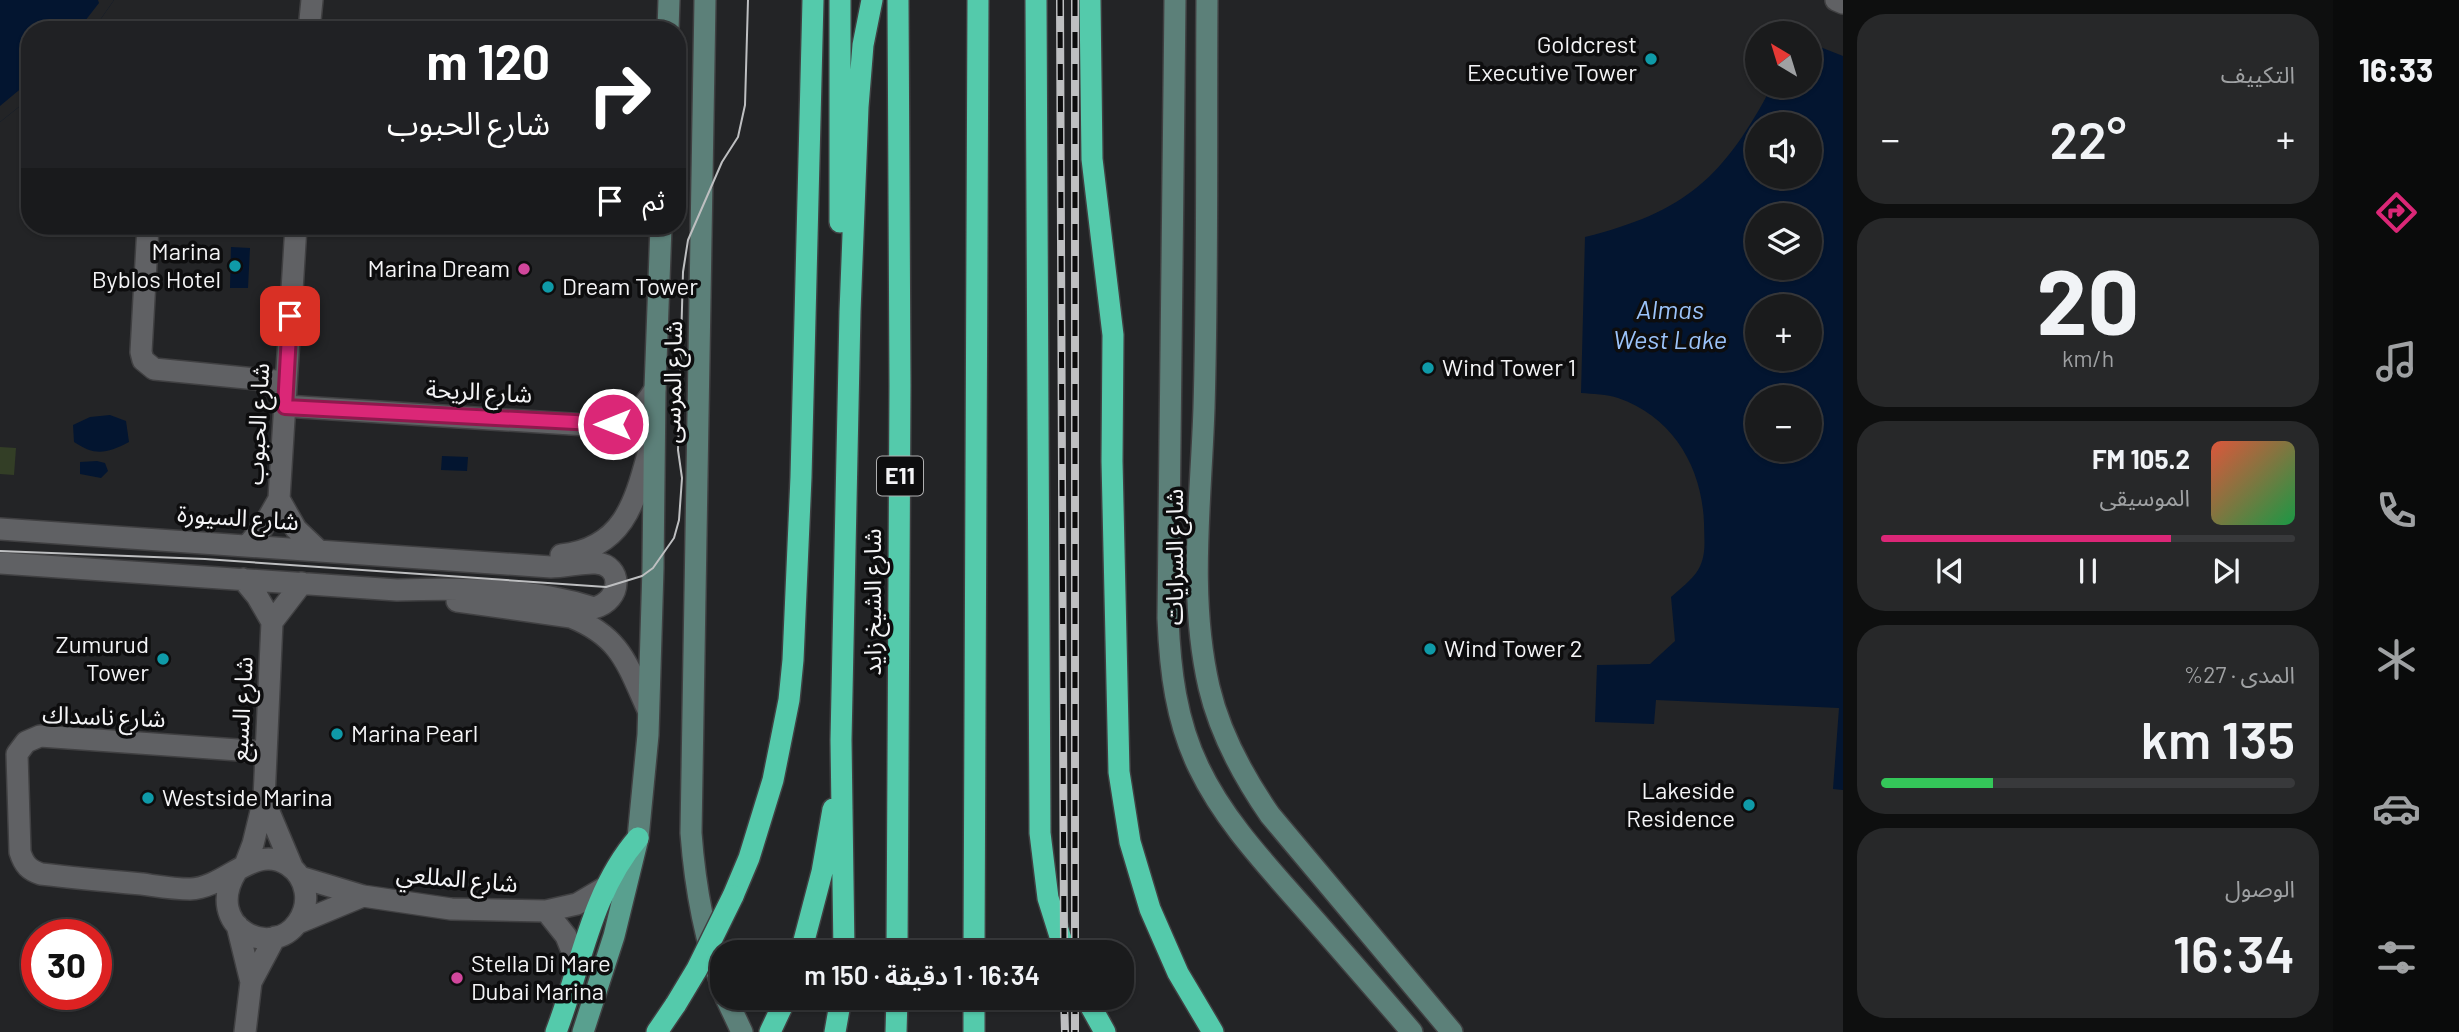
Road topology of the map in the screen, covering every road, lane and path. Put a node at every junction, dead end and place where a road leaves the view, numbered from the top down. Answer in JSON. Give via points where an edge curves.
{"nodes":[{"id":1,"x":312,"y":0,"type":"edge"},
{"id":2,"x":669,"y":0,"type":"edge"},
{"id":3,"x":705,"y":0,"type":"edge"},
{"id":4,"x":813,"y":0,"type":"edge"},
{"id":5,"x":840,"y":0,"type":"edge"},
{"id":6,"x":872,"y":0,"type":"edge"},
{"id":7,"x":898,"y":0,"type":"edge"},
{"id":8,"x":978,"y":0,"type":"edge"},
{"id":9,"x":1036,"y":0,"type":"edge"},
{"id":10,"x":1090,"y":0,"type":"edge"},
{"id":11,"x":1175,"y":0,"type":"edge"},
{"id":12,"x":1207,"y":0,"type":"edge"},
{"id":13,"x":1836,"y":0,"type":"edge"},
{"id":14,"x":1843,"y":3,"type":"edge"},
{"id":15,"x":310,"y":21,"type":"edge"},
{"id":16,"x":668,"y":21,"type":"edge"},
{"id":17,"x":148,"y":235,"type":"edge"},
{"id":18,"x":295,"y":235,"type":"edge"},
{"id":19,"x":661,"y":235,"type":"edge"},
{"id":20,"x":850,"y":312,"type":"junction"},
{"id":21,"x":286,"y":382,"type":"junction"},
{"id":22,"x":655,"y":389,"type":"junction"},
{"id":23,"x":285,"y":407,"type":"junction"},
{"id":24,"x":654,"y":431,"type":"junction"},
{"id":25,"x":279,"y":499,"type":"junction"},
{"id":26,"x":1170,"y":501,"type":"junction"},
{"id":27,"x":1200,"y":502,"type":"junction"},
{"id":28,"x":0,"y":529,"type":"edge"},
{"id":29,"x":248,"y":545,"type":"junction"},
{"id":30,"x":318,"y":550,"type":"junction"},
{"id":31,"x":471,"y":560,"type":"junction"},
{"id":32,"x":0,"y":562,"type":"edge"},
{"id":33,"x":243,"y":579,"type":"junction"},
{"id":34,"x":302,"y":583,"type":"junction"},
{"id":35,"x":397,"y":590,"type":"junction"},
{"id":36,"x":272,"y":622,"type":"junction"},
{"id":37,"x":648,"y":710,"type":"junction"},
{"id":38,"x":841,"y":740,"type":"junction"},
{"id":39,"x":266,"y":752,"type":"junction"},
{"id":40,"x":264,"y":799,"type":"junction"},
{"id":41,"x":10,"y":823,"type":"edge"},
{"id":42,"x":638,"y":838,"type":"junction"},
{"id":43,"x":240,"y":869,"type":"junction"},
{"id":44,"x":296,"y":873,"type":"junction"},
{"id":45,"x":604,"y":888,"type":"junction"},
{"id":46,"x":191,"y":889,"type":"junction"},
{"id":47,"x":363,"y":896,"type":"junction"},
{"id":48,"x":546,"y":911,"type":"junction"},
{"id":49,"x":232,"y":918,"type":"junction"},
{"id":50,"x":298,"y":923,"type":"junction"},
{"id":51,"x":275,"y":937,"type":"junction"},
{"id":52,"x":804,"y":940,"type":"edge"},
{"id":53,"x":844,"y":940,"type":"edge"},
{"id":54,"x":897,"y":940,"type":"edge"},
{"id":55,"x":974,"y":940,"type":"edge"},
{"id":56,"x":1061,"y":940,"type":"edge"},
{"id":57,"x":710,"y":949,"type":"edge"},
{"id":58,"x":578,"y":966,"type":"junction"},
{"id":59,"x":251,"y":982,"type":"junction"},
{"id":60,"x":732,"y":1010,"type":"edge"},
{"id":61,"x":780,"y":1010,"type":"edge"},
{"id":62,"x":839,"y":1010,"type":"edge"},
{"id":63,"x":897,"y":1010,"type":"edge"},
{"id":64,"x":974,"y":1010,"type":"edge"},
{"id":65,"x":1094,"y":1010,"type":"edge"},
{"id":66,"x":1105,"y":1028,"type":"edge"},
{"id":67,"x":246,"y":1032,"type":"edge"},
{"id":68,"x":556,"y":1032,"type":"edge"},
{"id":69,"x":583,"y":1032,"type":"edge"},
{"id":70,"x":657,"y":1032,"type":"edge"},
{"id":71,"x":742,"y":1032,"type":"edge"},
{"id":72,"x":770,"y":1032,"type":"edge"},
{"id":73,"x":835,"y":1032,"type":"edge"},
{"id":74,"x":896,"y":1032,"type":"edge"},
{"id":75,"x":974,"y":1032,"type":"edge"},
{"id":76,"x":1213,"y":1032,"type":"edge"},
{"id":77,"x":1412,"y":1032,"type":"edge"},
{"id":78,"x":1452,"y":1032,"type":"edge"}],
"edges":[{"from":1,"to":15,"type":"street"},
{"from":2,"to":16,"type":"main road"},
{"from":3,"to":57,"type":"main road","name":"شارع المرسى","via":[[690,799],[693,867]]},
{"from":4,"to":70,"type":"highway","bridge":true,"via":[[801,477],[793,660],[786,714],[773,780],[749,858],[697,969]]},
{"from":5,"to":20,"type":"highway","via":[[839,187]]},
{"from":6,"to":20,"type":"highway","via":[[858,107]]},
{"from":7,"to":54,"type":"highway","name":"شارع الشيخ زايد","number":"E11"},
{"from":8,"to":55,"type":"highway"},
{"from":9,"to":56,"type":"highway","via":[[1040,833],[1048,898]]},
{"from":10,"to":76,"type":"highway","via":[[1092,159],[1114,335],[1112,494],[1119,772],[1130,842],[1150,909],[1178,973]]},
{"from":11,"to":26,"type":"main road","name":"شارع السرايات"},
{"from":12,"to":27,"type":"main road","name":"شارع السرايات"},
{"from":13,"to":14,"type":"street"},
{"from":17,"to":21,"type":"street","via":[[141,352],[147,365]]},
{"from":18,"to":21,"type":"street","name":"شارع الحبوب"},
{"from":19,"to":22,"type":"main road","name":"شارع المرسى"},
{"from":20,"to":38,"type":"highway"},
{"from":21,"to":23,"type":"street","name":"شارع الحبوب"},
{"from":22,"to":23,"type":"street","name":"شارع الريحة","via":[[636,414],[603,426]]},
{"from":22,"to":24,"type":"main road","name":"شارع المرسى"},
{"from":23,"to":25,"type":"street","name":"شارع الحبوب"},
{"from":24,"to":31,"type":"street","name":"شارع السيورة","via":[[635,499],[627,516],[605,540],[573,554]]},
{"from":24,"to":37,"type":"main road","name":"شارع المرسى"},
{"from":25,"to":29,"type":"street","name":"شارع الحبوب"},
{"from":25,"to":30,"type":"street","name":"شارع الحبوب","via":[[296,529]]},
{"from":26,"to":27,"type":"main road"},
{"from":26,"to":77,"type":"main road","name":"شارع السرايات","via":[[1169,656],[1184,731],[1198,767],[1247,841]]},
{"from":27,"to":78,"type":"main road","name":"شارع السرايات","via":[[1202,654],[1233,755],[1270,815]]},
{"from":28,"to":29,"type":"street","name":"شارع السيورة"},
{"from":29,"to":30,"type":"street","name":"شارع السيورة"},
{"from":30,"to":31,"type":"street","name":"شارع السيورة"},
{"from":31,"to":35,"type":"street","name":"شارع السيورة","via":[[551,567],[595,563],[613,573],[615,593],[594,608],[534,594]]},
{"from":32,"to":33,"type":"street","name":"شارع السيورة"},
{"from":33,"to":34,"type":"street","name":"شارع السيورة"},
{"from":33,"to":36,"type":"street"},
{"from":34,"to":35,"type":"street","name":"شارع السيورة"},
{"from":34,"to":36,"type":"street"},
{"from":35,"to":37,"type":"street","name":"شارع السيورة","via":[[570,617],[588,624],[618,648]]},
{"from":36,"to":39,"type":"street","name":"شارع السبع"},
{"from":37,"to":42,"type":"main road","name":"شارع المرسى"},
{"from":38,"to":52,"type":"highway","via":[[831,828]]},
{"from":38,"to":53,"type":"highway"},
{"from":39,"to":40,"type":"street","name":"شارع السبع"},
{"from":39,"to":41,"type":"street","name":"شارع ناسداك","via":[[32,738],[17,754]]},
{"from":40,"to":43,"type":"street","name":"شارع السبع","via":[[257,833]]},
{"from":40,"to":44,"type":"street","name":"شارع السبع"},
{"from":41,"to":46,"type":"street","name":"شارع ناسداك","via":[[23,860],[33,872]]},
{"from":42,"to":45,"type":"highway"},
{"from":42,"to":69,"type":"main road","via":[[614,936]]},
{"from":43,"to":44,"type":"street","via":[[270,859]]},
{"from":43,"to":46,"type":"street","name":"شارع ناسداك"},
{"from":43,"to":49,"type":"street","via":[[226,897]]},
{"from":44,"to":47,"type":"street","name":"شارع المللعي"},
{"from":44,"to":50,"type":"street","via":[[306,900]]},
{"from":45,"to":48,"type":"street","name":"شارع المللعي","via":[[577,904]]},
{"from":45,"to":58,"type":"highway"},
{"from":46,"to":49,"type":"street","name":"شارع ناسداك"},
{"from":47,"to":48,"type":"street","name":"شارع المللعي","via":[[452,909]]},
{"from":47,"to":50,"type":"street","name":"شارع المللعي"},
{"from":48,"to":58,"type":"street","name":"شارع المللعي","via":[[566,936]]},
{"from":49,"to":51,"type":"street","via":[[254,936]]},
{"from":49,"to":59,"type":"street"},
{"from":50,"to":51,"type":"street"},
{"from":51,"to":59,"type":"street"},
{"from":58,"to":68,"type":"highway"},
{"from":59,"to":67,"type":"street"},
{"from":60,"to":71,"type":"main road"},
{"from":61,"to":72,"type":"highway"},
{"from":62,"to":73,"type":"highway"},
{"from":63,"to":74,"type":"highway"},
{"from":64,"to":75,"type":"highway"},
{"from":65,"to":66,"type":"highway"}]}
